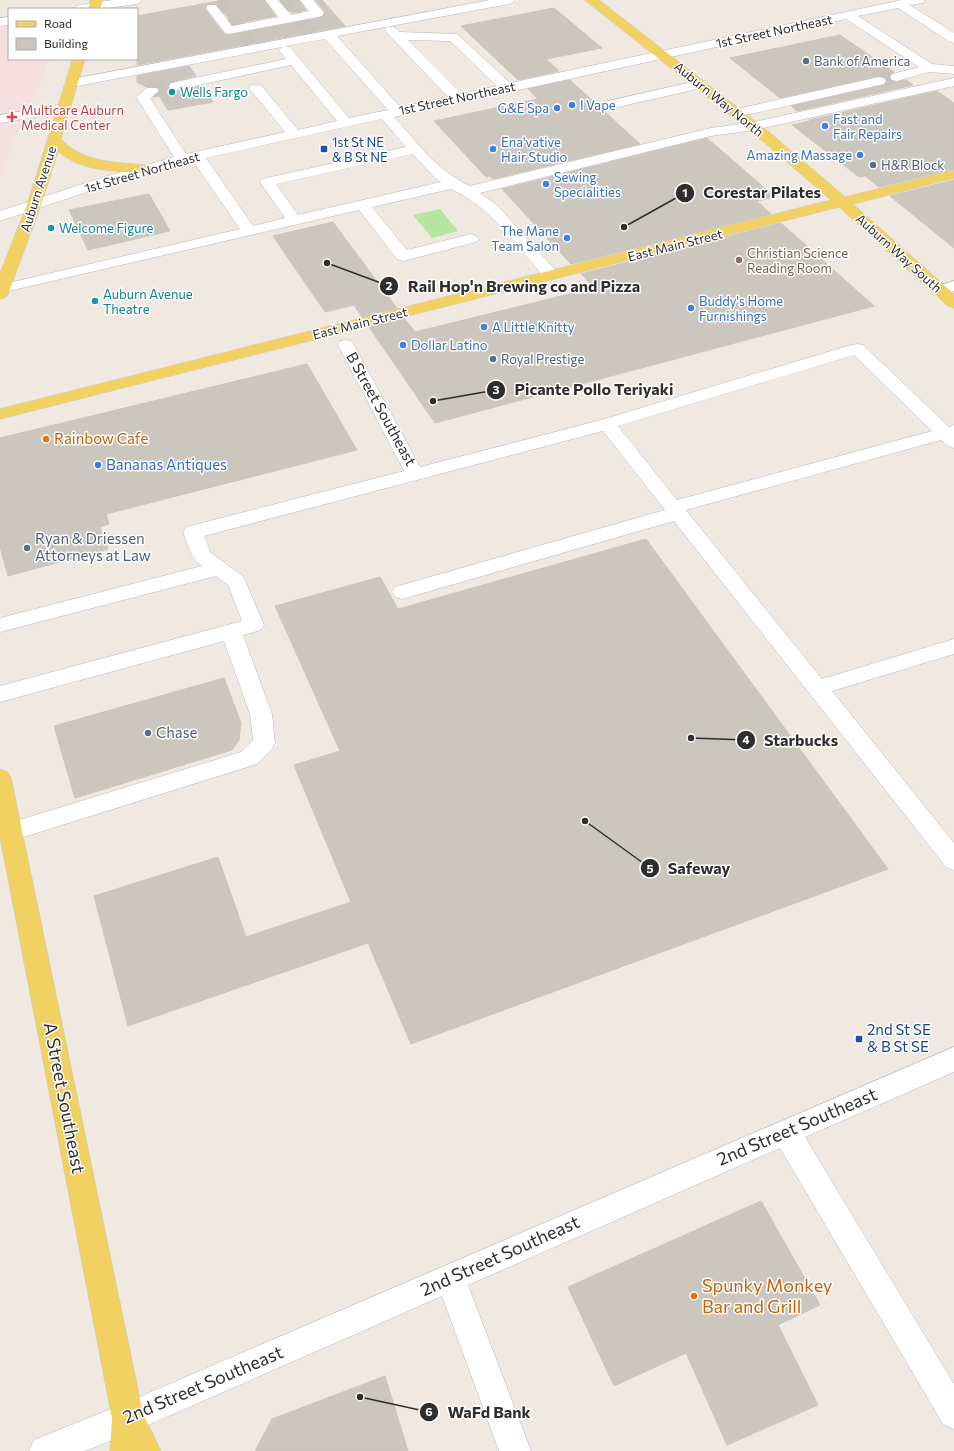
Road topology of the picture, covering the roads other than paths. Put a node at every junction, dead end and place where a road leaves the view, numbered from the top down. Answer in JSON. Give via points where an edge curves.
{"nodes":[{"id":1,"x":136,"y":0,"type":"edge"},
{"id":2,"x":271,"y":0,"type":"edge"},
{"id":3,"x":306,"y":0,"type":"edge"},
{"id":4,"x":448,"y":0,"type":"edge"},
{"id":5,"x":504,"y":0,"type":"edge"},
{"id":6,"x":591,"y":0,"type":"edge"},
{"id":7,"x":919,"y":0,"type":"edge"},
{"id":8,"x":215,"y":3,"type":"edge"},
{"id":9,"x":900,"y":4,"type":"junction"},
{"id":10,"x":95,"y":5,"type":"edge"},
{"id":11,"x":84,"y":8,"type":"edge"},
{"id":12,"x":458,"y":10,"type":"junction"},
{"id":13,"x":848,"y":15,"type":"junction"},
{"id":14,"x":288,"y":19,"type":"junction"},
{"id":15,"x":384,"y":24,"type":"junction"},
{"id":16,"x":318,"y":35,"type":"junction"},
{"id":17,"x":397,"y":36,"type":"junction"},
{"id":18,"x":954,"y":39,"type":"edge"},
{"id":19,"x":280,"y":43,"type":"junction"},
{"id":20,"x":662,"y":54,"type":"junction"},
{"id":21,"x":79,"y":60,"type":"edge"},
{"id":22,"x":294,"y":61,"type":"junction"},
{"id":23,"x":929,"y":68,"type":"junction"},
{"id":24,"x":954,"y":70,"type":"edge"},
{"id":25,"x":897,"y":77,"type":"tunnel mouth"},
{"id":26,"x":880,"y":81,"type":"tunnel mouth"},
{"id":27,"x":954,"y":82,"type":"edge"},
{"id":28,"x":72,"y":83,"type":"junction"},
{"id":29,"x":701,"y":84,"type":"junction"},
{"id":30,"x":176,"y":86,"type":"tunnel mouth"},
{"id":31,"x":256,"y":88,"type":"dead end"},
{"id":32,"x":507,"y":88,"type":"junction"},
{"id":33,"x":152,"y":91,"type":"dead end"},
{"id":34,"x":457,"y":98,"type":"junction"},
{"id":35,"x":609,"y":106,"type":"dead end"},
{"id":36,"x":64,"y":108,"type":"junction"},
{"id":37,"x":390,"y":113,"type":"junction"},
{"id":38,"x":737,"y":113,"type":"junction"},
{"id":39,"x":0,"y":119,"type":"edge"},
{"id":40,"x":346,"y":123,"type":"junction"},
{"id":41,"x":754,"y":126,"type":"junction"},
{"id":42,"x":294,"y":134,"type":"junction"},
{"id":43,"x":54,"y":139,"type":"junction"},
{"id":44,"x":416,"y":149,"type":"junction"},
{"id":45,"x":190,"y":157,"type":"junction"},
{"id":46,"x":145,"y":169,"type":"junction"},
{"id":47,"x":954,"y":174,"type":"edge"},
{"id":48,"x":453,"y":184,"type":"junction"},
{"id":49,"x":468,"y":191,"type":"junction"},
{"id":50,"x":844,"y":203,"type":"junction"},
{"id":51,"x":34,"y":205,"type":"junction"},
{"id":52,"x":362,"y":205,"type":"junction"},
{"id":53,"x":0,"y":216,"type":"edge"},
{"id":54,"x":296,"y":221,"type":"junction"},
{"id":55,"x":249,"y":232,"type":"junction"},
{"id":56,"x":470,"y":239,"type":"dead end"},
{"id":57,"x":551,"y":275,"type":"junction"},
{"id":58,"x":947,"y":288,"type":"edge"},
{"id":59,"x":1,"y":291,"type":"edge"},
{"id":60,"x":954,"y":303,"type":"edge"},
{"id":61,"x":346,"y":345,"type":"dead end"},
{"id":62,"x":0,"y":414,"type":"edge"},
{"id":63,"x":607,"y":424,"type":"junction"},
{"id":64,"x":951,"y":435,"type":"edge"},
{"id":65,"x":415,"y":474,"type":"junction"},
{"id":66,"x":676,"y":510,"type":"junction"},
{"id":67,"x":219,"y":569,"type":"junction"},
{"id":68,"x":402,"y":592,"type":"dead end"},
{"id":69,"x":0,"y":625,"type":"edge"},
{"id":70,"x":231,"y":632,"type":"junction"},
{"id":71,"x":954,"y":646,"type":"edge"},
{"id":72,"x":817,"y":688,"type":"junction"},
{"id":73,"x":0,"y":694,"type":"edge"},
{"id":74,"x":1,"y":787,"type":"edge"},
{"id":75,"x":11,"y":832,"type":"junction"},
{"id":76,"x":954,"y":860,"type":"edge"},
{"id":77,"x":954,"y":1059,"type":"edge"},
{"id":78,"x":786,"y":1132,"type":"junction"},
{"id":79,"x":451,"y":1278,"type":"junction"},
{"id":80,"x":954,"y":1413,"type":"edge"},
{"id":81,"x":128,"y":1418,"type":"junction"},
{"id":82,"x":45,"y":1451,"type":"edge"},
{"id":83,"x":126,"y":1451,"type":"edge"},
{"id":84,"x":145,"y":1451,"type":"edge"},
{"id":85,"x":515,"y":1451,"type":"edge"}],
"edges":[{"from":1,"to":10,"type":"street"},
{"from":2,"to":14,"type":"street"},
{"from":3,"to":14,"type":"street","via":[[318,13]]},
{"from":4,"to":12,"type":"street"},
{"from":5,"to":12,"type":"street"},
{"from":6,"to":20,"type":"main road","name":"Auburn Way North"},
{"from":7,"to":9,"type":"street","name":"1st Street Northeast"},
{"from":8,"to":14,"type":"street","via":[[229,30]]},
{"from":9,"to":13,"type":"street","name":"1st Street Northeast"},
{"from":9,"to":18,"type":"street"},
{"from":10,"to":11,"type":"street"},
{"from":12,"to":15,"type":"street"},
{"from":13,"to":20,"type":"street","name":"1st Street Northeast"},
{"from":13,"to":23,"type":"street"},
{"from":15,"to":16,"type":"street"},
{"from":15,"to":17,"type":"street"},
{"from":16,"to":19,"type":"street"},
{"from":16,"to":37,"type":"street"},
{"from":17,"to":32,"type":"street","via":[[453,38]]},
{"from":17,"to":34,"type":"street"},
{"from":19,"to":22,"type":"street"},
{"from":19,"to":28,"type":"street","via":[[253,46]]},
{"from":20,"to":29,"type":"main road","name":"Auburn Way North"},
{"from":20,"to":32,"type":"street","name":"1st Street Northeast"},
{"from":21,"to":28,"type":"main road","name":"Auburn Avenue"},
{"from":22,"to":30,"type":"street"},
{"from":22,"to":40,"type":"street"},
{"from":23,"to":24,"type":"street"},
{"from":23,"to":25,"type":"street"},
{"from":26,"to":38,"type":"street"},
{"from":27,"to":41,"type":"street"},
{"from":28,"to":36,"type":"main road","name":"Auburn Avenue"},
{"from":29,"to":35,"type":"street"},
{"from":29,"to":38,"type":"main road","name":"Auburn Way North"},
{"from":31,"to":42,"type":"street"},
{"from":32,"to":34,"type":"street","name":"1st Street Northeast"},
{"from":33,"to":45,"type":"street","via":[[143,97]]},
{"from":34,"to":37,"type":"street","name":"1st Street Northeast"},
{"from":36,"to":39,"type":"street"},
{"from":36,"to":43,"type":"main road","name":"Auburn Avenue"},
{"from":37,"to":40,"type":"street","name":"1st Street Northeast"},
{"from":37,"to":44,"type":"street"},
{"from":38,"to":41,"type":"main road","name":"Auburn Way North"},
{"from":40,"to":42,"type":"street","name":"1st Street Northeast"},
{"from":41,"to":49,"type":"street","via":[[711,132]]},
{"from":41,"to":50,"type":"main road","name":"Auburn Way North"},
{"from":42,"to":45,"type":"street","name":"1st Street Northeast"},
{"from":43,"to":46,"type":"main road","via":[[66,152],[89,162]]},
{"from":43,"to":51,"type":"main road","name":"Auburn Avenue"},
{"from":44,"to":48,"type":"street"},
{"from":44,"to":54,"type":"street","via":[[267,182]]},
{"from":45,"to":46,"type":"street","name":"1st Street Northeast"},
{"from":45,"to":55,"type":"street"},
{"from":46,"to":51,"type":"street","name":"1st Street Northeast"},
{"from":47,"to":50,"type":"main road","name":"East Main Street"},
{"from":48,"to":49,"type":"street"},
{"from":48,"to":52,"type":"street"},
{"from":49,"to":57,"type":"street","via":[[492,208]]},
{"from":50,"to":57,"type":"main road","name":"East Main Street"},
{"from":50,"to":58,"type":"main road","name":"Auburn Way South"},
{"from":51,"to":53,"type":"street","name":"1st Street Northeast"},
{"from":51,"to":59,"type":"main road","name":"Auburn Avenue"},
{"from":52,"to":54,"type":"street"},
{"from":52,"to":56,"type":"street","via":[[403,256]]},
{"from":54,"to":55,"type":"street"},
{"from":55,"to":59,"type":"street"},
{"from":57,"to":62,"type":"main road","name":"East Main Street"},
{"from":58,"to":60,"type":"main road","name":"Auburn Way South"},
{"from":61,"to":65,"type":"street","name":"B Street Southeast"},
{"from":63,"to":64,"type":"street","via":[[857,349]]},
{"from":63,"to":65,"type":"street"},
{"from":63,"to":66,"type":"street"},
{"from":64,"to":66,"type":"street"},
{"from":65,"to":67,"type":"street","via":[[193,532],[203,557]]},
{"from":66,"to":68,"type":"street"},
{"from":66,"to":72,"type":"street"},
{"from":67,"to":69,"type":"street"},
{"from":67,"to":70,"type":"street","via":[[236,581],[254,625]]},
{"from":70,"to":73,"type":"street"},
{"from":70,"to":75,"type":"street","via":[[261,714],[264,743],[249,758]]},
{"from":71,"to":72,"type":"street"},
{"from":72,"to":76,"type":"street"},
{"from":74,"to":75,"type":"main road","name":"A Street Southeast"},
{"from":75,"to":81,"type":"main road","name":"A Street Southeast"},
{"from":77,"to":78,"type":"street","name":"2nd Street Southeast"},
{"from":78,"to":79,"type":"street","name":"2nd Street Southeast"},
{"from":78,"to":80,"type":"street"},
{"from":79,"to":81,"type":"street","name":"2nd Street Southeast"},
{"from":79,"to":85,"type":"street"},
{"from":81,"to":82,"type":"street","name":"2nd Street Southeast"},
{"from":81,"to":83,"type":"main road","name":"A Street Southeast"},
{"from":81,"to":84,"type":"main road","name":"A Street Southeast"}]}
